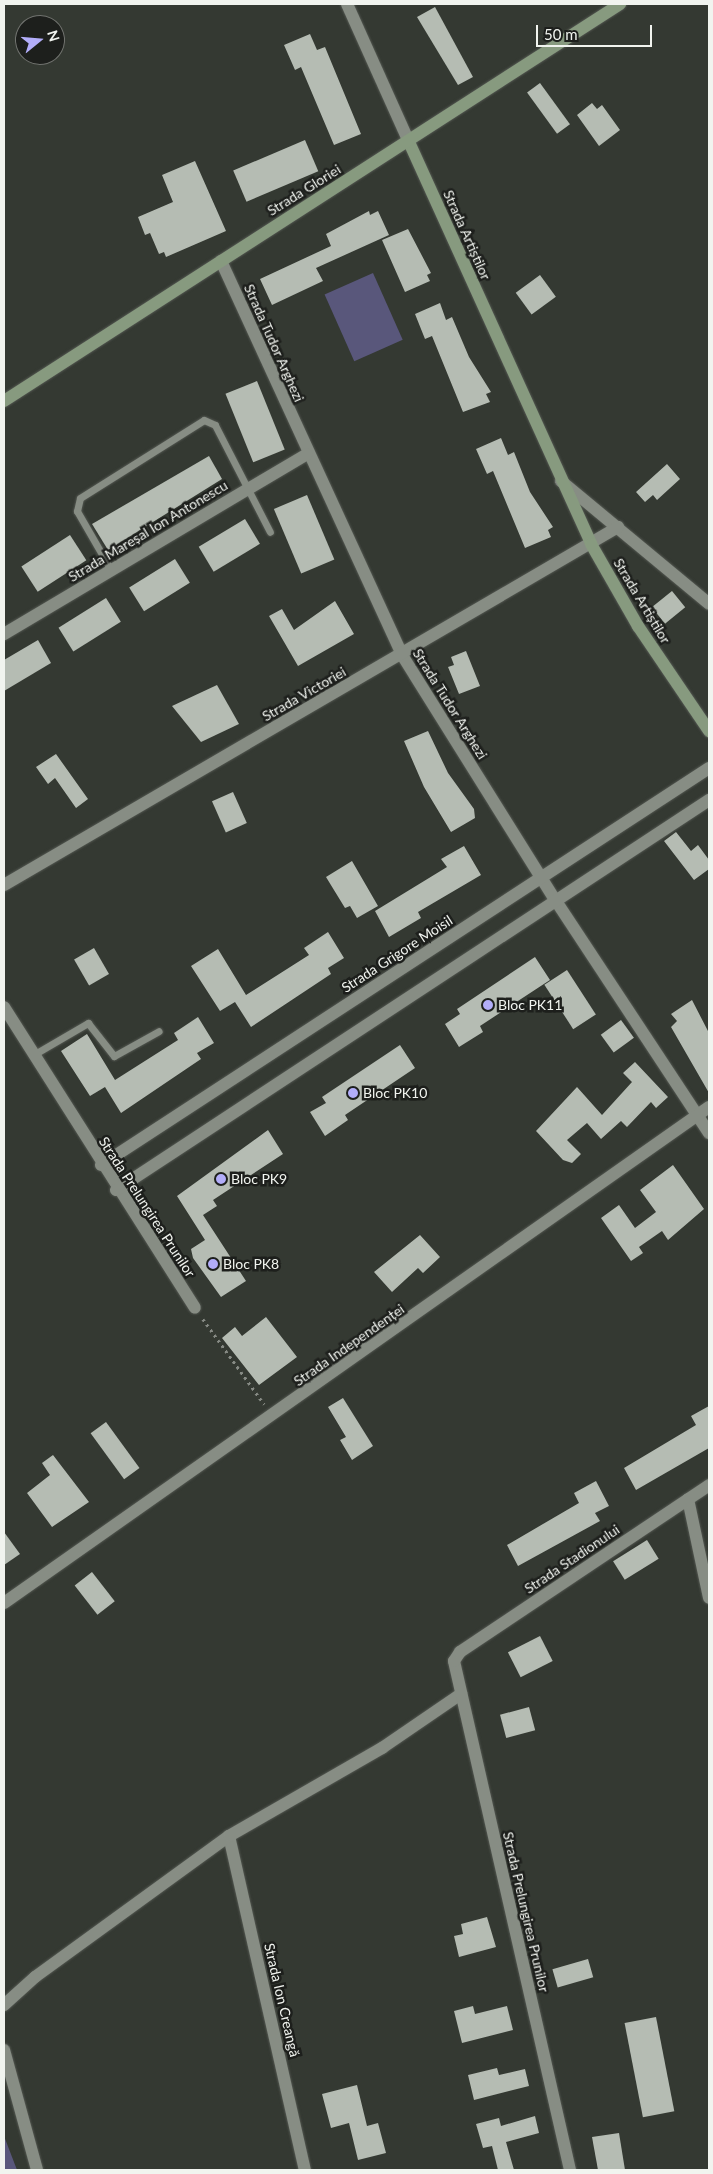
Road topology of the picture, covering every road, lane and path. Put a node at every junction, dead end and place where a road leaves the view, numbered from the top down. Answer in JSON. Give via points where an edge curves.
{"nodes":[{"id":1,"x":346,"y":4,"type":"edge"},
{"id":2,"x":620,"y":4,"type":"edge"},
{"id":3,"x":409,"y":142,"type":"junction"},
{"id":4,"x":221,"y":260,"type":"junction"},
{"id":5,"x":4,"y":401,"type":"edge"},
{"id":6,"x":307,"y":454,"type":"junction"},
{"id":7,"x":559,"y":479,"type":"junction"},
{"id":8,"x":250,"y":488,"type":"junction"},
{"id":9,"x":618,"y":528,"type":"junction"},
{"id":10,"x":270,"y":532,"type":"dead end"},
{"id":11,"x":591,"y":544,"type":"junction"},
{"id":12,"x":111,"y":570,"type":"junction"},
{"id":13,"x":709,"y":604,"type":"edge"},
{"id":14,"x":4,"y":634,"type":"edge"},
{"id":15,"x":402,"y":655,"type":"junction"},
{"id":16,"x":709,"y":731,"type":"edge"},
{"id":17,"x":709,"y":768,"type":"edge"},
{"id":18,"x":709,"y":800,"type":"edge"},
{"id":19,"x":540,"y":877,"type":"junction"},
{"id":20,"x":4,"y":885,"type":"edge"},
{"id":21,"x":556,"y":901,"type":"junction"},
{"id":22,"x":4,"y":1008,"type":"edge"},
{"id":23,"x":158,"y":1031,"type":"dead end"},
{"id":24,"x":33,"y":1055,"type":"junction"},
{"id":25,"x":709,"y":1107,"type":"edge"},
{"id":26,"x":698,"y":1115,"type":"junction"},
{"id":27,"x":709,"y":1133,"type":"edge"},
{"id":28,"x":101,"y":1166,"type":"junction"},
{"id":29,"x":116,"y":1190,"type":"junction"},
{"id":30,"x":195,"y":1308,"type":"joint"},
{"id":31,"x":273,"y":1417,"type":"junction"},
{"id":32,"x":709,"y":1485,"type":"edge"},
{"id":33,"x":688,"y":1499,"type":"junction"},
{"id":34,"x":709,"y":1598,"type":"edge"},
{"id":35,"x":4,"y":1603,"type":"edge"},
{"id":36,"x":454,"y":1661,"type":"joint"},
{"id":37,"x":461,"y":1694,"type":"junction"},
{"id":38,"x":229,"y":1836,"type":"junction"},
{"id":39,"x":4,"y":2005,"type":"edge"},
{"id":40,"x":4,"y":2050,"type":"edge"},
{"id":41,"x":37,"y":2170,"type":"edge"},
{"id":42,"x":306,"y":2170,"type":"edge"},
{"id":43,"x":570,"y":2170,"type":"edge"}],
"edges":[{"from":1,"to":3,"type":"street","name":"Strada Artiștilor"},
{"from":2,"to":3,"type":"main road","name":"Strada Gloriei"},
{"from":3,"to":4,"type":"main road","name":"Strada Gloriei"},
{"from":3,"to":7,"type":"main road","name":"Strada Artiștilor"},
{"from":4,"to":5,"type":"main road","name":"Strada Gloriei"},
{"from":4,"to":6,"type":"street","name":"Strada Tudor Arghezi"},
{"from":6,"to":8,"type":"street","name":"Strada Mareșal Ion Antonescu"},
{"from":6,"to":15,"type":"street","name":"Strada Tudor Arghezi"},
{"from":7,"to":9,"type":"street","name":"Strada Artiștilor"},
{"from":7,"to":11,"type":"main road","name":"Strada Artiștilor"},
{"from":8,"to":10,"type":"lane"},
{"from":8,"to":12,"type":"street","name":"Strada Mareșal Ion Antonescu"},
{"from":8,"to":12,"type":"lane","via":[[214,425],[204,420],[80,498],[77,511]]},
{"from":9,"to":11,"type":"street","name":"Strada Victoriei"},
{"from":9,"to":13,"type":"street","name":"Strada Artiștilor"},
{"from":11,"to":15,"type":"street","name":"Strada Victoriei"},
{"from":11,"to":16,"type":"main road","name":"Strada Artiștilor","via":[[638,626]]},
{"from":12,"to":14,"type":"street","name":"Strada Mareșal Ion Antonescu"},
{"from":15,"to":19,"type":"street","name":"Strada Tudor Arghezi"},
{"from":15,"to":20,"type":"street","name":"Strada Victoriei"},
{"from":17,"to":19,"type":"street","name":"Strada Grigore Moisil"},
{"from":18,"to":21,"type":"street"},
{"from":19,"to":21,"type":"street","name":"Strada Tudor Arghezi"},
{"from":19,"to":28,"type":"street","name":"Strada Grigore Moisil"},
{"from":21,"to":26,"type":"street","name":"Strada Tudor Arghezi"},
{"from":21,"to":29,"type":"street"},
{"from":22,"to":24,"type":"street","name":"Strada Prelungirea Prunilor"},
{"from":23,"to":24,"type":"lane","via":[[114,1056],[88,1023]]},
{"from":24,"to":28,"type":"street","name":"Strada Prelungirea Prunilor"},
{"from":25,"to":26,"type":"street","name":"Strada Independenței"},
{"from":26,"to":27,"type":"street","name":"Strada Tudor Arghezi"},
{"from":26,"to":31,"type":"street","name":"Strada Independenței"},
{"from":28,"to":29,"type":"street","name":"Strada Prelungirea Prunilor"},
{"from":29,"to":30,"type":"street","name":"Strada Prelungirea Prunilor"},
{"from":30,"to":31,"type":"path"},
{"from":31,"to":35,"type":"street","name":"Strada Independenței"},
{"from":32,"to":33,"type":"street","name":"Strada Stadionului"},
{"from":33,"to":34,"type":"street"},
{"from":33,"to":36,"type":"street","name":"Strada Stadionului","via":[[460,1652]]},
{"from":36,"to":37,"type":"street","name":"Strada Prelungirea Prunilor"},
{"from":37,"to":38,"type":"street","via":[[382,1748]]},
{"from":37,"to":43,"type":"street","name":"Strada Prelungirea Prunilor"},
{"from":38,"to":39,"type":"street","via":[[35,1977]]},
{"from":38,"to":42,"type":"street","name":"Strada Ion Creangă"},
{"from":40,"to":41,"type":"street"}]}
